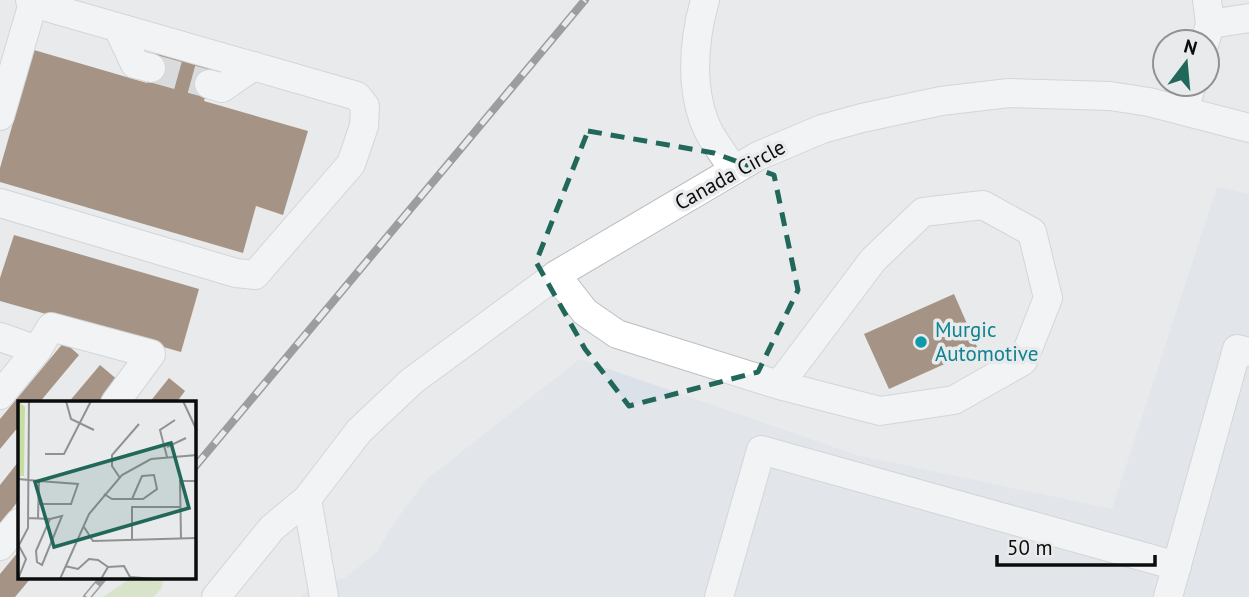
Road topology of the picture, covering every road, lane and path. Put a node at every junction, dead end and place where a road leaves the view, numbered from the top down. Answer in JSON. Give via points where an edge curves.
{"nodes":[{"id":1,"x":705,"y":0,"type":"edge"},
{"id":2,"x":31,"y":1,"type":"edge"},
{"id":3,"x":1249,"y":19,"type":"edge"},
{"id":4,"x":1207,"y":22,"type":"edge"},
{"id":5,"x":118,"y":28,"type":"junction"},
{"id":6,"x":254,"y":66,"type":"junction"},
{"id":7,"x":151,"y":68,"type":"tunnel mouth"},
{"id":8,"x":209,"y":84,"type":"tunnel mouth"},
{"id":9,"x":1151,"y":97,"type":"edge"},
{"id":10,"x":1190,"y":98,"type":"edge"},
{"id":11,"x":0,"y":116,"type":"edge"},
{"id":12,"x":1249,"y":128,"type":"edge"},
{"id":13,"x":734,"y":170,"type":"junction"},
{"id":14,"x":0,"y":203,"type":"edge"},
{"id":15,"x":556,"y":275,"type":"junction"},
{"id":16,"x":0,"y":337,"type":"edge"},
{"id":17,"x":37,"y":350,"type":"junction"},
{"id":18,"x":1249,"y":352,"type":"edge"},
{"id":19,"x":779,"y":385,"type":"junction"},
{"id":20,"x":0,"y":395,"type":"edge"},
{"id":21,"x":116,"y":401,"type":"edge"},
{"id":22,"x":307,"y":499,"type":"junction"},
{"id":23,"x":18,"y":524,"type":"edge"},
{"id":24,"x":0,"y":546,"type":"edge"},
{"id":25,"x":1177,"y":565,"type":"junction"},
{"id":26,"x":216,"y":597,"type":"edge"},
{"id":27,"x":324,"y":597,"type":"edge"},
{"id":28,"x":719,"y":597,"type":"edge"},
{"id":29,"x":1168,"y":597,"type":"edge"}],
"edges":[{"from":1,"to":13,"type":"street","via":[[695,56],[698,99],[709,132]]},
{"from":2,"to":5,"type":"street"},
{"from":2,"to":11,"type":"street"},
{"from":3,"to":4,"type":"street"},
{"from":5,"to":6,"type":"street"},
{"from":5,"to":7,"type":"street","via":[[135,64]]},
{"from":6,"to":8,"type":"street","via":[[222,88]]},
{"from":6,"to":14,"type":"street","via":[[357,96],[365,106],[364,126],[351,164],[256,275]]},
{"from":9,"to":13,"type":"street","name":"Canada Circle","via":[[1073,92],[978,95],[905,107],[822,129]]},
{"from":10,"to":12,"type":"street","name":"Canada Circle"},
{"from":13,"to":15,"type":"street","name":"Canada Circle"},
{"from":15,"to":19,"type":"street","via":[[585,313],[617,334]]},
{"from":15,"to":22,"type":"street","name":"Canada Circle","via":[[454,347],[383,406]]},
{"from":16,"to":17,"type":"street"},
{"from":17,"to":20,"type":"street"},
{"from":17,"to":21,"type":"street","via":[[51,327],[151,354]]},
{"from":18,"to":25,"type":"street","via":[[1237,349]]},
{"from":19,"to":19,"type":"street","via":[[880,411],[954,400],[1023,361],[1048,298],[1032,232],[983,205],[923,212],[873,260]]},
{"from":22,"to":26,"type":"street","name":"Canada Circle","via":[[272,528]]},
{"from":22,"to":27,"type":"street"},
{"from":23,"to":24,"type":"street"},
{"from":25,"to":28,"type":"street","via":[[761,450]]},
{"from":25,"to":29,"type":"street"}]}
